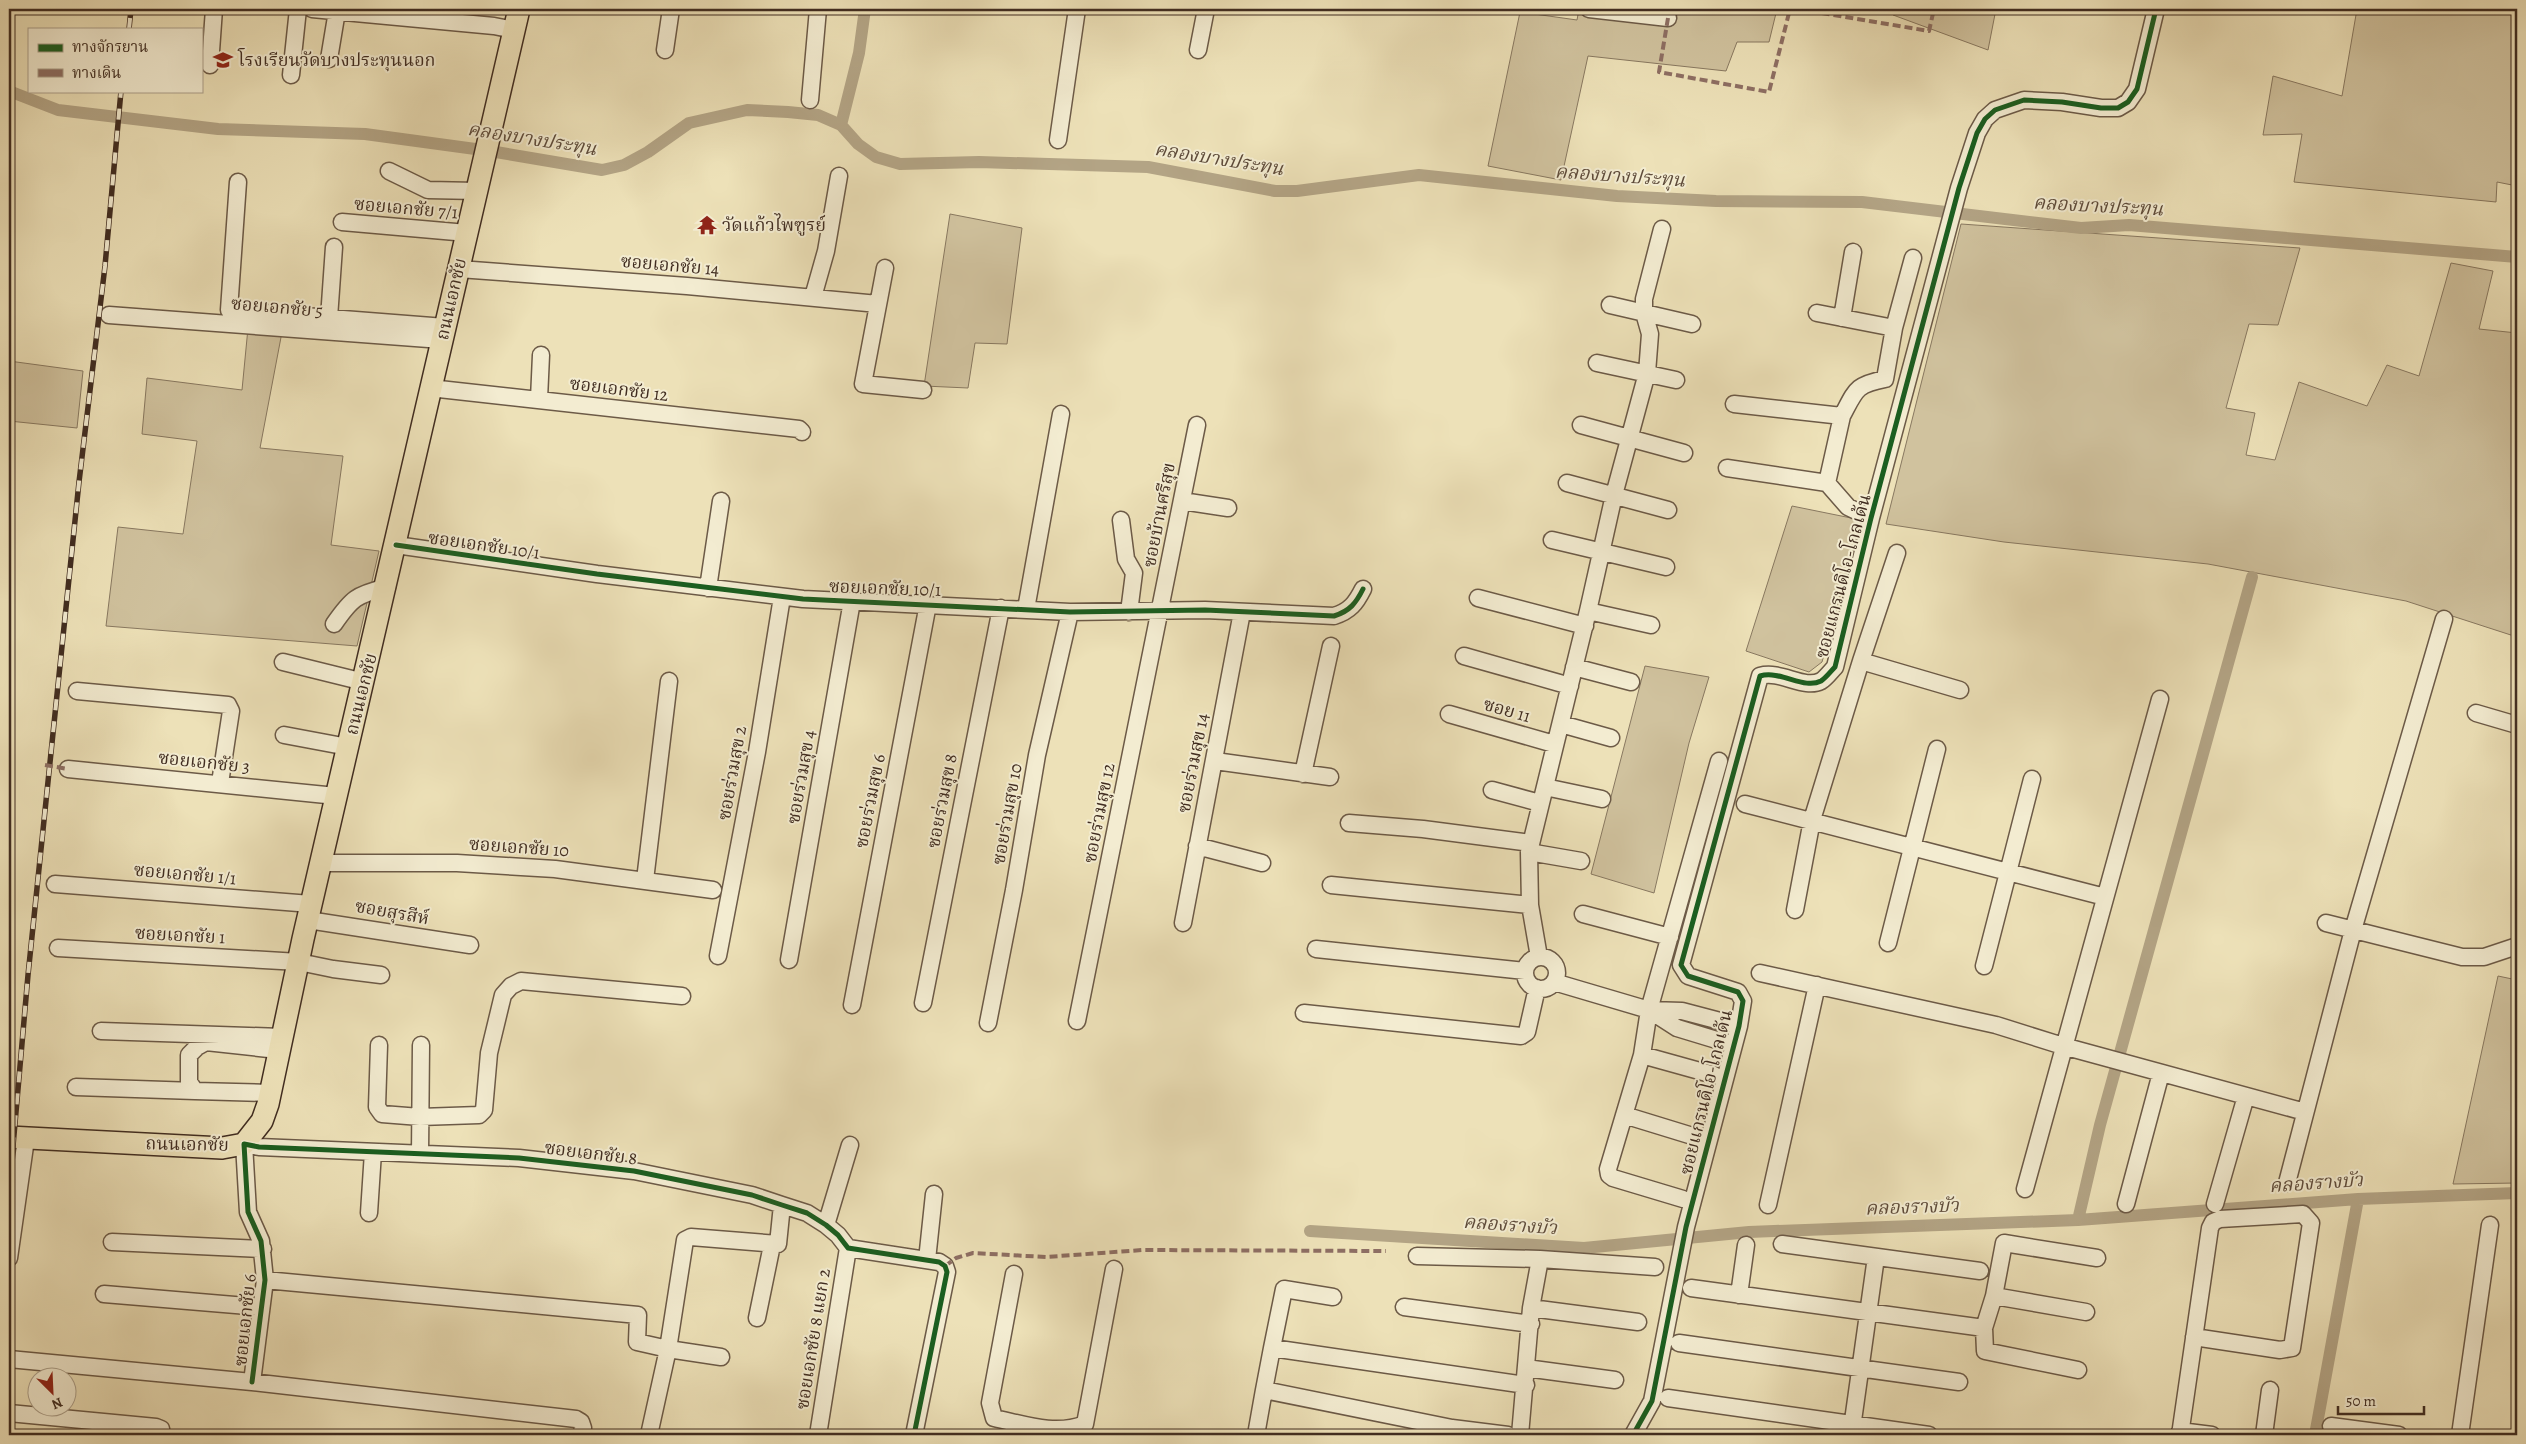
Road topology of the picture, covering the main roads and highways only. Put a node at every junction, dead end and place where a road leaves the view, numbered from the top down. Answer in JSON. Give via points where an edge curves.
{"nodes":[{"id":1,"x":519,"y":9,"type":"edge"},
{"id":2,"x":18,"y":1138,"type":"edge"}],
"edges":[{"from":1,"to":2,"type":"main road","name":"ถนนเอกชัย","via":[[262,1121],[244,1144],[222,1148]]}]}
